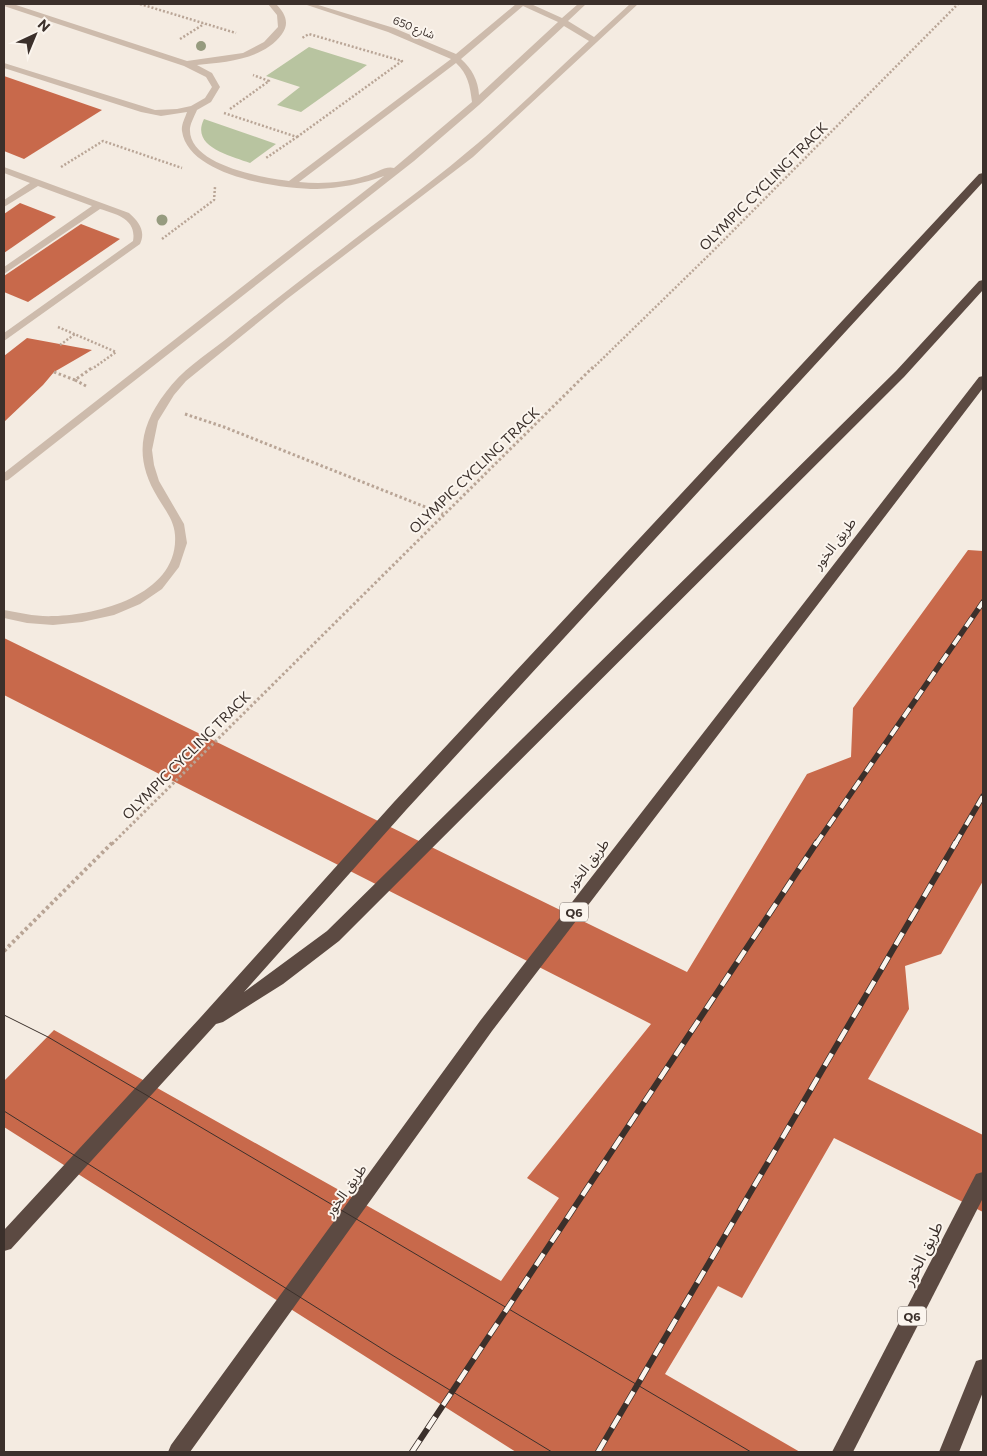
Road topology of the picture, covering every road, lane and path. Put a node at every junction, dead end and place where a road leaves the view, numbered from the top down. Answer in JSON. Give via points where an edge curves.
{"nodes":[{"id":1,"x":6,"y":4,"type":"edge"},
{"id":2,"x":140,"y":4,"type":"edge"},
{"id":3,"x":272,"y":4,"type":"edge"},
{"id":4,"x":334,"y":4,"type":"edge"},
{"id":5,"x":520,"y":4,"type":"edge"},
{"id":6,"x":525,"y":4,"type":"edge"},
{"id":7,"x":582,"y":4,"type":"edge"},
{"id":8,"x":634,"y":4,"type":"edge"},
{"id":9,"x":958,"y":4,"type":"edge"},
{"id":10,"x":311,"y":5,"type":"edge"},
{"id":11,"x":562,"y":22,"type":"junction"},
{"id":12,"x":272,"y":40,"type":"junction"},
{"id":13,"x":594,"y":41,"type":"junction"},
{"id":14,"x":457,"y":58,"type":"junction"},
{"id":15,"x":230,"y":59,"type":"junction"},
{"id":16,"x":187,"y":64,"type":"junction"},
{"id":17,"x":4,"y":65,"type":"edge"},
{"id":18,"x":476,"y":103,"type":"junction"},
{"id":19,"x":193,"y":108,"type":"junction"},
{"id":20,"x":224,"y":113,"type":"dead end"},
{"id":21,"x":297,"y":137,"type":"dead end"},
{"id":22,"x":411,"y":159,"type":"junction"},
{"id":23,"x":4,"y":170,"type":"edge"},
{"id":24,"x":187,"y":170,"type":"dead end"},
{"id":25,"x":983,"y":176,"type":"edge"},
{"id":26,"x":37,"y":182,"type":"junction"},
{"id":27,"x":290,"y":185,"type":"junction"},
{"id":28,"x":4,"y":204,"type":"edge"},
{"id":29,"x":99,"y":205,"type":"junction"},
{"id":30,"x":4,"y":271,"type":"edge"},
{"id":31,"x":983,"y":283,"type":"edge"},
{"id":32,"x":34,"y":316,"type":"junction"},
{"id":33,"x":74,"y":334,"type":"junction"},
{"id":34,"x":5,"y":336,"type":"edge"},
{"id":35,"x":60,"y":345,"type":"dead end"},
{"id":36,"x":54,"y":372,"type":"dead end"},
{"id":37,"x":74,"y":380,"type":"junction"},
{"id":38,"x":983,"y":380,"type":"edge"},
{"id":39,"x":109,"y":396,"type":"junction"},
{"id":40,"x":224,"y":427,"type":"dead end"},
{"id":41,"x":4,"y":478,"type":"edge"},
{"id":42,"x":443,"y":514,"type":"junction"},
{"id":43,"x":4,"y":614,"type":"edge"},
{"id":44,"x":4,"y":950,"type":"edge"},
{"id":45,"x":206,"y":1023,"type":"junction"},
{"id":46,"x":983,"y":1180,"type":"edge"},
{"id":47,"x":4,"y":1243,"type":"edge"},
{"id":48,"x":983,"y":1368,"type":"edge"},
{"id":49,"x":178,"y":1452,"type":"edge"},
{"id":50,"x":842,"y":1452,"type":"edge"},
{"id":51,"x":949,"y":1452,"type":"edge"}],
"edges":[{"from":1,"to":16,"type":"street"},
{"from":2,"to":12,"type":"path","via":[[242,35]]},
{"from":3,"to":12,"type":"street","via":[[280,11],[283,21],[281,30]]},
{"from":4,"to":10,"type":"street","name":"شارع 650"},
{"from":5,"to":14,"type":"street"},
{"from":6,"to":11,"type":"street"},
{"from":7,"to":11,"type":"street"},
{"from":8,"to":13,"type":"street"},
{"from":9,"to":42,"type":"path","name":"OLYMPIC CYCLING TRACK","via":[[712,252]]},
{"from":10,"to":14,"type":"street","name":"شارع 650","via":[[391,30]]},
{"from":11,"to":13,"type":"street"},
{"from":11,"to":18,"type":"street"},
{"from":12,"to":15,"type":"street","via":[[255,51]]},
{"from":12,"to":21,"type":"path","via":[[292,44],[309,34],[402,61]]},
{"from":13,"to":43,"type":"street","via":[[470,155],[284,297],[182,379],[168,394],[151,422],[146,445],[156,484],[181,529],[178,556],[167,576],[129,604],[80,620],[20,619]]},
{"from":14,"to":18,"type":"street","name":"شارع 650","via":[[474,83]]},
{"from":14,"to":27,"type":"street"},
{"from":15,"to":16,"type":"street"},
{"from":15,"to":20,"type":"path","via":[[250,74],[269,81]]},
{"from":16,"to":19,"type":"street","via":[[211,76],[216,87],[206,102]]},
{"from":17,"to":19,"type":"street","via":[[138,109],[160,113]]},
{"from":18,"to":22,"type":"street"},
{"from":19,"to":27,"type":"street","via":[[185,125],[185,135],[198,155],[231,171]]},
{"from":22,"to":27,"type":"street","via":[[363,180],[318,186]]},
{"from":22,"to":39,"type":"street"},
{"from":23,"to":26,"type":"street"},
{"from":24,"to":26,"type":"path","via":[[103,140]]},
{"from":25,"to":45,"type":"highway","via":[[400,806]]},
{"from":26,"to":28,"type":"street"},
{"from":26,"to":29,"type":"street"},
{"from":29,"to":30,"type":"street"},
{"from":29,"to":32,"type":"street","via":[[126,216],[136,224],[140,234],[137,242]]},
{"from":31,"to":45,"type":"highway","via":[[900,374],[334,936],[295,967]]},
{"from":32,"to":33,"type":"path"},
{"from":32,"to":34,"type":"street"},
{"from":33,"to":35,"type":"path"},
{"from":33,"to":37,"type":"path","via":[[116,352]]},
{"from":36,"to":37,"type":"path"},
{"from":37,"to":39,"type":"path"},
{"from":38,"to":49,"type":"highway","name":"طريق الخور","number":"Q6","via":[[486,1026]]},
{"from":39,"to":41,"type":"street"},
{"from":40,"to":42,"type":"path"},
{"from":42,"to":44,"type":"path","name":"OLYMPIC CYCLING TRACK"},
{"from":45,"to":47,"type":"highway"},
{"from":46,"to":50,"type":"highway","name":"طريق الخور","number":"Q6"},
{"from":48,"to":51,"type":"highway"}]}
